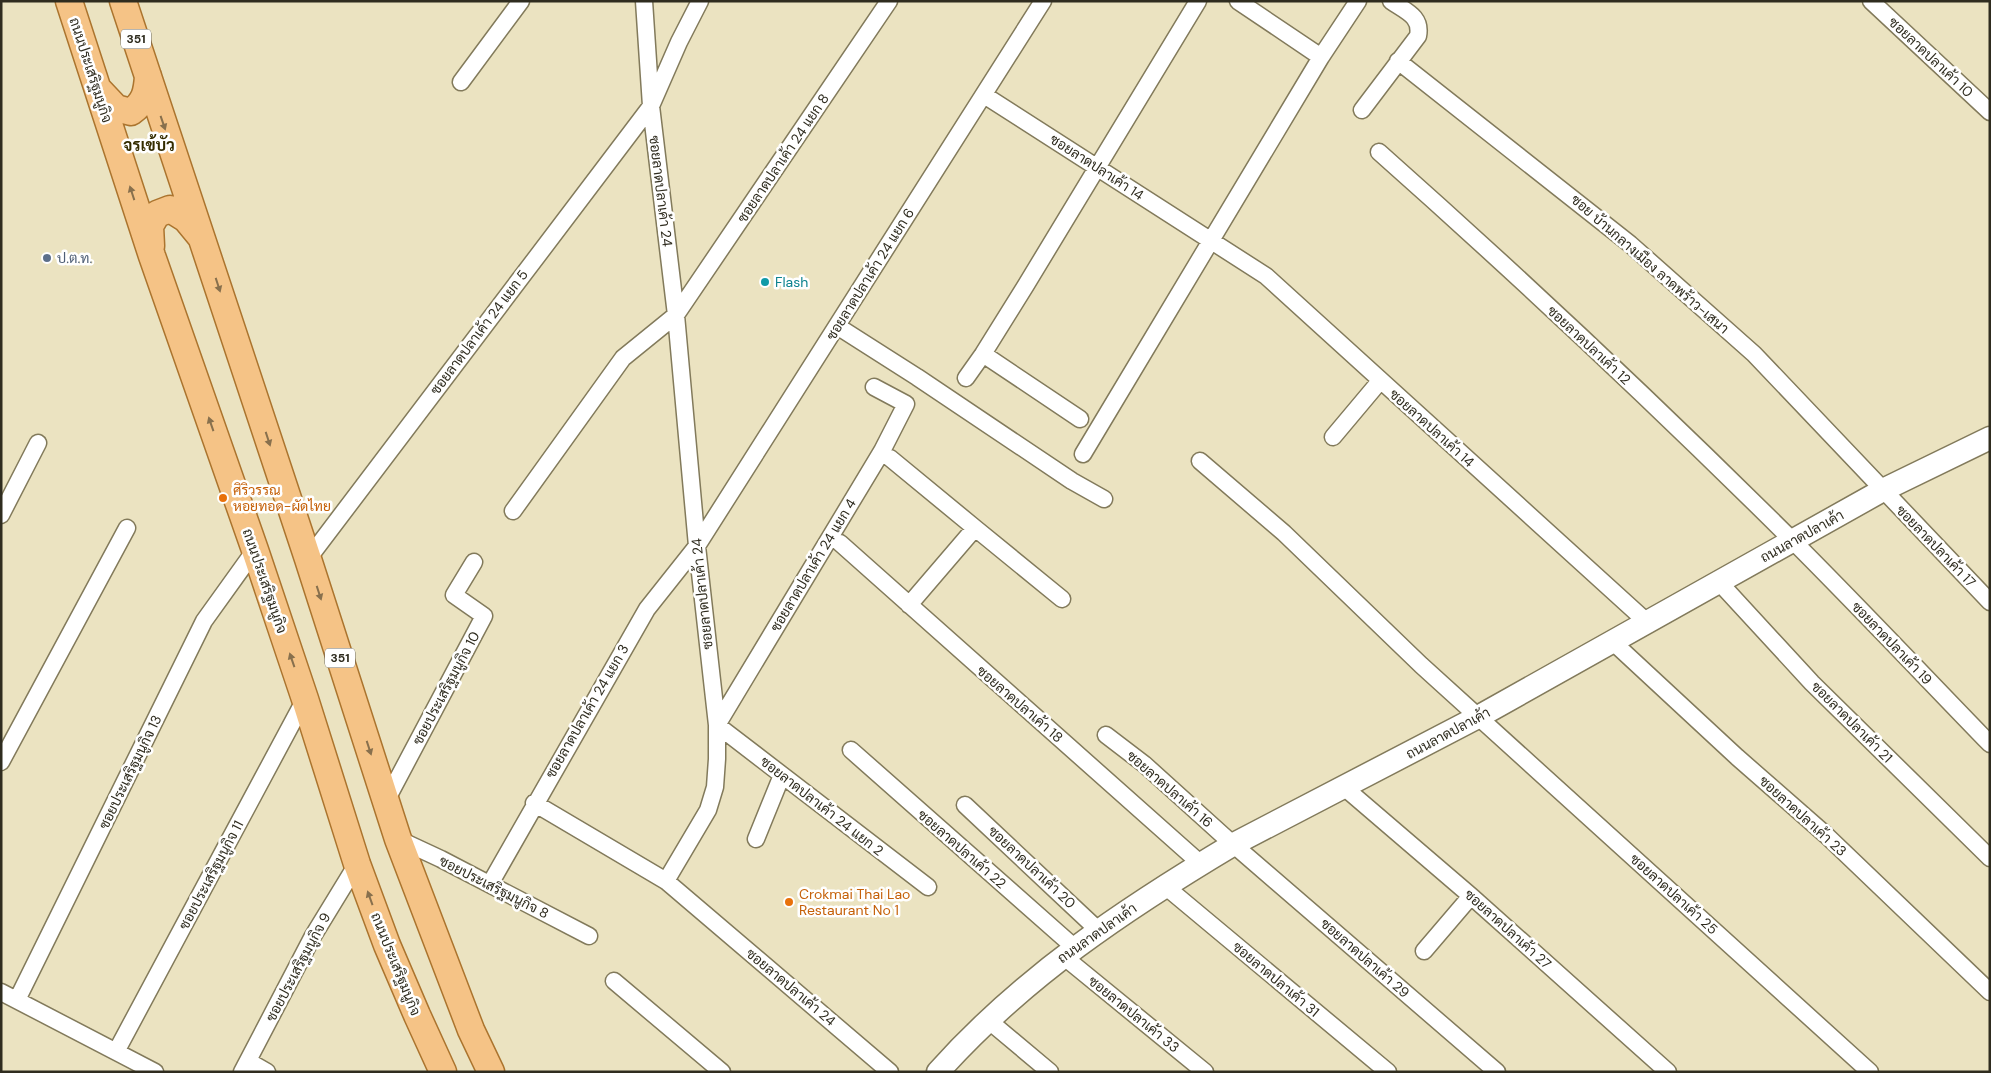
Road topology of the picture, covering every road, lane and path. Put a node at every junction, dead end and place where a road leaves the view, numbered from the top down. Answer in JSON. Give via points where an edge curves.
{"nodes":[{"id":1,"x":69,"y":1,"type":"edge"},
{"id":2,"x":123,"y":1,"type":"edge"},
{"id":3,"x":521,"y":1,"type":"edge"},
{"id":4,"x":644,"y":1,"type":"edge"},
{"id":5,"x":700,"y":1,"type":"edge"},
{"id":6,"x":889,"y":1,"type":"edge"},
{"id":7,"x":1043,"y":1,"type":"edge"},
{"id":8,"x":1198,"y":1,"type":"edge"},
{"id":9,"x":1238,"y":1,"type":"edge"},
{"id":10,"x":1358,"y":1,"type":"edge"},
{"id":11,"x":1392,"y":1,"type":"edge"},
{"id":12,"x":1871,"y":1,"type":"edge"},
{"id":13,"x":1321,"y":57,"type":"junction"},
{"id":14,"x":1398,"y":61,"type":"junction"},
{"id":15,"x":148,"y":76,"type":"junction"},
{"id":16,"x":461,"y":82,"type":"dead end"},
{"id":17,"x":98,"y":89,"type":"junction"},
{"id":18,"x":984,"y":95,"type":"junction"},
{"id":19,"x":651,"y":106,"type":"junction"},
{"id":20,"x":1362,"y":110,"type":"dead end"},
{"id":21,"x":1990,"y":112,"type":"edge"},
{"id":22,"x":1379,"y":152,"type":"dead end"},
{"id":23,"x":1098,"y":167,"type":"junction"},
{"id":24,"x":202,"y":238,"type":"junction"},
{"id":25,"x":1210,"y":240,"type":"junction"},
{"id":26,"x":152,"y":256,"type":"junction"},
{"id":27,"x":676,"y":315,"type":"junction"},
{"id":28,"x":837,"y":326,"type":"junction"},
{"id":29,"x":983,"y":354,"type":"junction"},
{"id":30,"x":966,"y":378,"type":"dead end"},
{"id":31,"x":1380,"y":381,"type":"junction"},
{"id":32,"x":874,"y":387,"type":"dead end"},
{"id":33,"x":1080,"y":419,"type":"dead end"},
{"id":34,"x":1333,"y":437,"type":"dead end"},
{"id":35,"x":1990,"y":438,"type":"edge"},
{"id":36,"x":38,"y":443,"type":"dead end"},
{"id":37,"x":1083,"y":454,"type":"dead end"},
{"id":38,"x":890,"y":458,"type":"dead end"},
{"id":39,"x":1200,"y":460,"type":"dead end"},
{"id":40,"x":1883,"y":490,"type":"junction"},
{"id":41,"x":6,"y":496,"type":"edge"},
{"id":42,"x":1104,"y":499,"type":"dead end"},
{"id":43,"x":513,"y":511,"type":"dead end"},
{"id":44,"x":1,"y":515,"type":"edge"},
{"id":45,"x":127,"y":528,"type":"dead end"},
{"id":46,"x":975,"y":528,"type":"junction"},
{"id":47,"x":1794,"y":542,"type":"junction"},
{"id":48,"x":840,"y":543,"type":"dead end"},
{"id":49,"x":697,"y":546,"type":"junction"},
{"id":50,"x":255,"y":550,"type":"junction"},
{"id":51,"x":308,"y":559,"type":"junction"},
{"id":52,"x":474,"y":562,"type":"dead end"},
{"id":53,"x":1719,"y":582,"type":"junction"},
{"id":54,"x":1062,"y":598,"type":"dead end"},
{"id":55,"x":1990,"y":602,"type":"edge"},
{"id":56,"x":909,"y":605,"type":"junction"},
{"id":57,"x":1648,"y":623,"type":"junction"},
{"id":58,"x":1613,"y":642,"type":"junction"},
{"id":59,"x":305,"y":699,"type":"junction"},
{"id":60,"x":1478,"y":717,"type":"junction"},
{"id":61,"x":717,"y":725,"type":"junction"},
{"id":62,"x":1106,"y":735,"type":"dead end"},
{"id":63,"x":1990,"y":744,"type":"edge"},
{"id":64,"x":851,"y":750,"type":"dead end"},
{"id":65,"x":1,"y":762,"type":"edge"},
{"id":66,"x":782,"y":775,"type":"junction"},
{"id":67,"x":1345,"y":788,"type":"junction"},
{"id":68,"x":386,"y":801,"type":"junction"},
{"id":69,"x":534,"y":803,"type":"junction"},
{"id":70,"x":965,"y":805,"type":"dead end"},
{"id":71,"x":756,"y":839,"type":"dead end"},
{"id":72,"x":398,"y":840,"type":"junction"},
{"id":73,"x":1234,"y":844,"type":"junction"},
{"id":74,"x":1990,"y":858,"type":"edge"},
{"id":75,"x":357,"y":864,"type":"junction"},
{"id":76,"x":1201,"y":864,"type":"junction"},
{"id":77,"x":666,"y":881,"type":"junction"},
{"id":78,"x":490,"y":884,"type":"junction"},
{"id":79,"x":1165,"y":886,"type":"junction"},
{"id":80,"x":928,"y":887,"type":"dead end"},
{"id":81,"x":1471,"y":896,"type":"junction"},
{"id":82,"x":1098,"y":930,"type":"junction"},
{"id":83,"x":589,"y":936,"type":"dead end"},
{"id":84,"x":1068,"y":952,"type":"junction"},
{"id":85,"x":1424,"y":952,"type":"dead end"},
{"id":86,"x":614,"y":981,"type":"dead end"},
{"id":87,"x":1,"y":992,"type":"edge"},
{"id":88,"x":1990,"y":992,"type":"edge"},
{"id":89,"x":17,"y":1000,"type":"junction"},
{"id":90,"x":988,"y":1020,"type":"junction"},
{"id":91,"x":116,"y":1050,"type":"junction"},
{"id":92,"x":245,"y":1066,"type":"edge"},
{"id":93,"x":155,"y":1072,"type":"edge"},
{"id":94,"x":267,"y":1072,"type":"edge"},
{"id":95,"x":443,"y":1072,"type":"edge"},
{"id":96,"x":491,"y":1072,"type":"edge"},
{"id":97,"x":722,"y":1072,"type":"edge"},
{"id":98,"x":890,"y":1072,"type":"edge"},
{"id":99,"x":938,"y":1072,"type":"edge"},
{"id":100,"x":1050,"y":1072,"type":"edge"},
{"id":101,"x":1205,"y":1072,"type":"edge"},
{"id":102,"x":1388,"y":1072,"type":"edge"},
{"id":103,"x":1497,"y":1072,"type":"edge"},
{"id":104,"x":1668,"y":1072,"type":"edge"},
{"id":105,"x":1870,"y":1072,"type":"edge"}],
"edges":[{"from":1,"to":17,"type":"main road","name":"ถนนประเสริฐมนูกิจ"},
{"from":2,"to":15,"type":"main road","number":"351"},
{"from":3,"to":16,"type":"street"},
{"from":4,"to":19,"type":"street","name":"ซอยลาดปลาเค้า 24"},
{"from":5,"to":19,"type":"street","name":"ซอยลาดปลาเค้า 24 แยก 5"},
{"from":6,"to":27,"type":"street","name":"ซอยลาดปลาเค้า 24 แยก 8"},
{"from":7,"to":18,"type":"street","name":"ซอยลาดปลาเค้า 24 แยก 6"},
{"from":8,"to":23,"type":"street"},
{"from":9,"to":13,"type":"street"},
{"from":10,"to":13,"type":"street"},
{"from":11,"to":14,"type":"street","via":[[1415,18],[1419,29],[1418,36]]},
{"from":12,"to":21,"type":"street","name":"ซอยลาดปลาเค้า 10"},
{"from":13,"to":25,"type":"street"},
{"from":14,"to":20,"type":"street"},
{"from":14,"to":40,"type":"street","name":"ซอย บ้านกลางเมือง ลาดพร้าว-เสนา","via":[[1630,244],[1754,354]]},
{"from":15,"to":17,"type":"main road","via":[[147,95],[131,112],[116,108]]},
{"from":15,"to":24,"type":"main road","number":"351","one_way":true},
{"from":26,"to":17,"type":"main road","name":"ถนนประเสริฐมนูกิจ","one_way":true},
{"from":18,"to":23,"type":"street","name":"ซอยลาดปลาเค้า 14"},
{"from":18,"to":28,"type":"street","name":"ซอยลาดปลาเค้า 24 แยก 6"},
{"from":19,"to":27,"type":"street","name":"ซอยลาดปลาเค้า 24"},
{"from":19,"to":51,"type":"street","name":"ซอยลาดปลาเค้า 24 แยก 5"},
{"from":22,"to":47,"type":"street","name":"ซอยลาดปลาเค้า 12","via":[[1645,397]]},
{"from":23,"to":25,"type":"street","name":"ซอยลาดปลาเค้า 14"},
{"from":23,"to":29,"type":"street"},
{"from":24,"to":26,"type":"main road","via":[[186,219],[170,209],[156,214],[150,226]]},
{"from":24,"to":51,"type":"main road","number":"351","one_way":true},
{"from":25,"to":31,"type":"street","name":"ซอยลาดปลาเค้า 14","via":[[1266,276]]},
{"from":25,"to":37,"type":"street"},
{"from":50,"to":26,"type":"main road","name":"ถนนประเสริฐมนูกิจ","one_way":true},
{"from":27,"to":43,"type":"street","via":[[623,358]]},
{"from":27,"to":49,"type":"street","name":"ซอยลาดปลาเค้า 24"},
{"from":28,"to":42,"type":"street"},
{"from":28,"to":49,"type":"street","name":"ซอยลาดปลาเค้า 24 แยก 6"},
{"from":29,"to":30,"type":"street"},
{"from":29,"to":33,"type":"street"},
{"from":31,"to":34,"type":"street"},
{"from":31,"to":57,"type":"street","name":"ซอยลาดปลาเค้า 14"},
{"from":32,"to":61,"type":"street","name":"ซอยลาดปลาเค้า 24 แยก 4","via":[[906,404],[877,459]]},
{"from":35,"to":40,"type":"main road","name":"ถนนลาดปลาเค้า"},
{"from":36,"to":41,"type":"street"},
{"from":38,"to":46,"type":"street"},
{"from":39,"to":60,"type":"street","name":"ซอยลาดปลาเค้า 25","via":[[1284,533]]},
{"from":40,"to":47,"type":"main road","name":"ถนนลาดปลาเค้า"},
{"from":40,"to":55,"type":"street","name":"ซอยลาดปลาเค้า 17"},
{"from":41,"to":44,"type":"street"},
{"from":45,"to":65,"type":"street"},
{"from":46,"to":54,"type":"street"},
{"from":46,"to":56,"type":"street"},
{"from":47,"to":53,"type":"main road","name":"ถนนลาดปลาเค้า"},
{"from":47,"to":63,"type":"street","name":"ซอยลาดปลาเค้า 19"},
{"from":48,"to":56,"type":"street","name":"ซอยลาดปลาเค้า 18"},
{"from":49,"to":61,"type":"street","name":"ซอยลาดปลาเค้า 24"},
{"from":49,"to":69,"type":"street","name":"ซอยลาดปลาเค้า 24 แยก 3","via":[[647,609]]},
{"from":59,"to":50,"type":"main road","name":"ถนนประเสริฐมนูกิจ","one_way":true},
{"from":50,"to":89,"type":"street","name":"ซอยประเสริฐมนูกิจ 13","via":[[204,621]]},
{"from":51,"to":68,"type":"main road","number":"351","one_way":true},
{"from":52,"to":68,"type":"street","name":"ซอยประเสริฐมนูกิจ 10","via":[[454,595],[484,616]]},
{"from":53,"to":57,"type":"main road","name":"ถนนลาดปลาเค้า"},
{"from":53,"to":74,"type":"street","name":"ซอยลาดปลาเค้า 21","via":[[1812,683]]},
{"from":56,"to":76,"type":"street","name":"ซอยลาดปลาเค้า 18"},
{"from":57,"to":58,"type":"main road","name":"ถนนลาดปลาเค้า"},
{"from":58,"to":60,"type":"main road","name":"ถนนลาดปลาเค้า"},
{"from":58,"to":88,"type":"street","name":"ซอยลาดปลาเค้า 23","via":[[1826,835]]},
{"from":59,"to":75,"type":"main road","name":"ถนนประเสริฐมนูกิจ"},
{"from":59,"to":91,"type":"street","name":"ซอยประเสริฐมนูกิจ 11"},
{"from":60,"to":67,"type":"main road","name":"ถนนลาดปลาเค้า"},
{"from":60,"to":105,"type":"street","name":"ซอยลาดปลาเค้า 25"},
{"from":61,"to":66,"type":"street","name":"ซอยลาดปลาเค้า 24 แยก 2"},
{"from":61,"to":77,"type":"street","name":"ซอยลาดปลาเค้า 24","via":[[715,787],[708,810]]},
{"from":62,"to":73,"type":"street","name":"ซอยลาดปลาเค้า 16","via":[[1144,764]]},
{"from":64,"to":84,"type":"street","name":"ซอยลาดปลาเค้า 22"},
{"from":66,"to":71,"type":"street"},
{"from":66,"to":80,"type":"street","name":"ซอยลาดปลาเค้า 24 แยก 2"},
{"from":67,"to":73,"type":"main road","name":"ถนนลาดปลาเค้า"},
{"from":67,"to":81,"type":"street","name":"ซอยลาดปลาเค้า 27"},
{"from":68,"to":72,"type":"main road","number":"351"},
{"from":69,"to":77,"type":"street"},
{"from":69,"to":78,"type":"street","name":"ซอยลาดปลาเค้า 24 แยก 3"},
{"from":70,"to":82,"type":"street","name":"ซอยลาดปลาเค้า 20"},
{"from":72,"to":78,"type":"street","name":"ซอยประเสริฐมนูกิจ 8"},
{"from":72,"to":96,"type":"main road","number":"351","via":[[471,1030]]},
{"from":73,"to":76,"type":"main road","name":"ถนนลาดปลาเค้า"},
{"from":73,"to":103,"type":"street","name":"ซอยลาดปลาเค้า 29"},
{"from":75,"to":92,"type":"street","name":"ซอยประเสริฐมนูกิจ 9","via":[[313,936]]},
{"from":95,"to":75,"type":"main road","name":"ถนนประเสริฐมนูกิจ","one_way":true,"via":[[387,945]]},
{"from":76,"to":79,"type":"main road","name":"ถนนลาดปลาเค้า"},
{"from":77,"to":98,"type":"street","name":"ซอยลาดปลาเค้า 24"},
{"from":78,"to":83,"type":"street","name":"ซอยประเสริฐมนูกิจ 8"},
{"from":79,"to":82,"type":"main road","name":"ถนนลาดปลาเค้า"},
{"from":79,"to":102,"type":"street","name":"ซอยลาดปลาเค้า 31"},
{"from":81,"to":85,"type":"street"},
{"from":81,"to":104,"type":"street","name":"ซอยลาดปลาเค้า 27"},
{"from":82,"to":84,"type":"main road","name":"ถนนลาดปลาเค้า"},
{"from":84,"to":90,"type":"main road","name":"ถนนลาดปลาเค้า"},
{"from":84,"to":101,"type":"street","name":"ซอยลาดปลาเค้า 33"},
{"from":86,"to":97,"type":"street"},
{"from":87,"to":89,"type":"street"},
{"from":89,"to":91,"type":"street"},
{"from":90,"to":99,"type":"main road","name":"ถนนลาดปลาเค้า"},
{"from":90,"to":100,"type":"street"},
{"from":91,"to":93,"type":"street"},
{"from":92,"to":94,"type":"street"}]}
